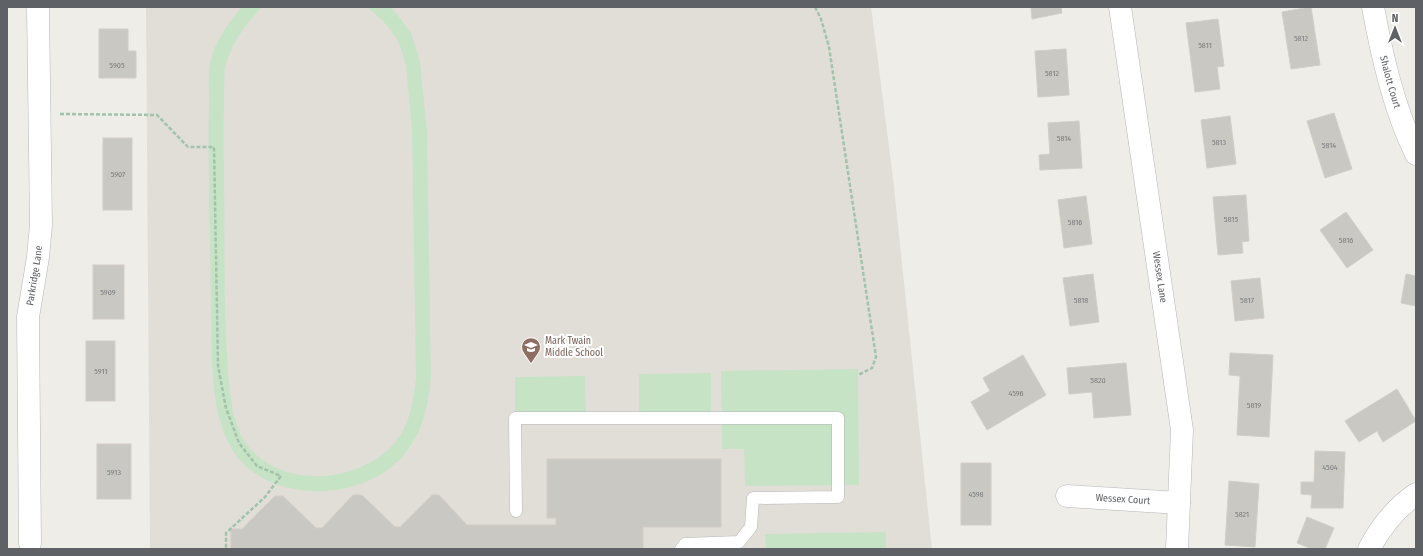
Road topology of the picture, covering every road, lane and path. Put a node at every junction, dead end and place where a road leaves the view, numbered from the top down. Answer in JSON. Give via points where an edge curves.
{"nodes":[{"id":1,"x":38,"y":7,"type":"edge"},
{"id":2,"x":814,"y":7,"type":"edge"},
{"id":3,"x":1120,"y":7,"type":"edge"},
{"id":4,"x":1373,"y":7,"type":"edge"},
{"id":5,"x":39,"y":114,"type":"junction"},
{"id":6,"x":1416,"y":154,"type":"edge"},
{"id":7,"x":858,"y":375,"type":"dead end"},
{"id":8,"x":1416,"y":494,"type":"edge"},
{"id":9,"x":1067,"y":496,"type":"dead end"},
{"id":10,"x":1179,"y":503,"type":"junction"},
{"id":11,"x":516,"y":511,"type":"dead end"},
{"id":12,"x":30,"y":543,"type":"dead end"},
{"id":13,"x":226,"y":549,"type":"edge"},
{"id":14,"x":681,"y":549,"type":"edge"},
{"id":15,"x":1177,"y":549,"type":"edge"},
{"id":16,"x":1369,"y":549,"type":"edge"}],
"edges":[{"from":1,"to":5,"type":"street","name":"Parkridge Lane"},
{"from":2,"to":7,"type":"path","via":[[821,19],[829,47],[876,357],[872,368]]},
{"from":3,"to":10,"type":"street","name":"Wessex Lane","via":[[1182,430]]},
{"from":4,"to":6,"type":"street","name":"Shalott Court","via":[[1382,55]]},
{"from":5,"to":12,"type":"street","name":"Parkridge Lane","via":[[40,226],[38,257],[28,317]]},
{"from":5,"to":13,"type":"path","via":[[157,115],[188,147],[214,147],[218,366],[226,408],[238,443],[257,466],[280,476],[264,496],[226,533]]},
{"from":8,"to":16,"type":"street","via":[[1387,521]]},
{"from":9,"to":10,"type":"street","name":"Wessex Court"},
{"from":10,"to":15,"type":"street","name":"Wessex Lane"},
{"from":11,"to":14,"type":"lane","via":[[515,418],[838,418],[838,497],[753,498],[751,527],[739,542],[685,544]]}]}
